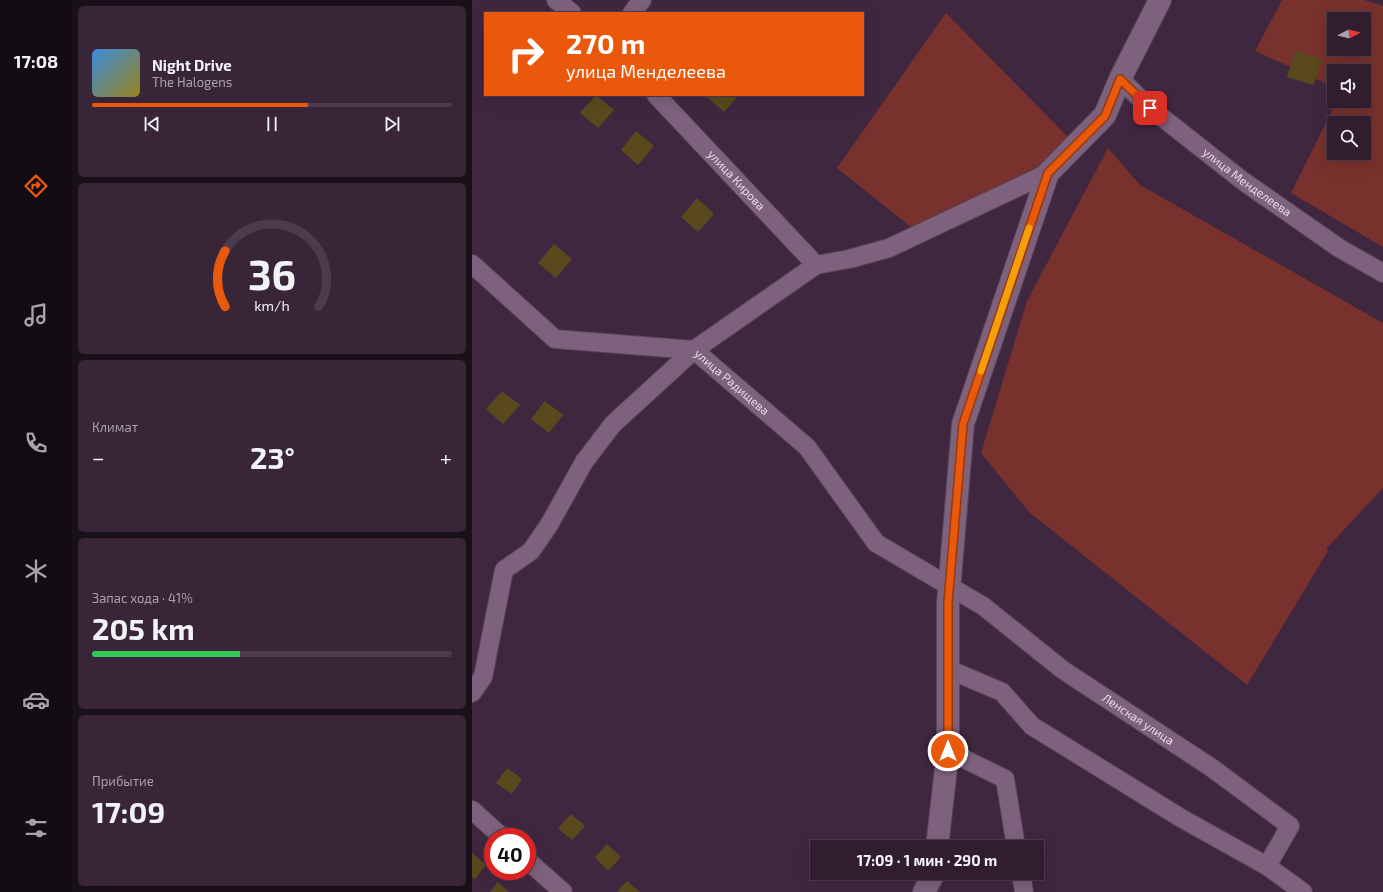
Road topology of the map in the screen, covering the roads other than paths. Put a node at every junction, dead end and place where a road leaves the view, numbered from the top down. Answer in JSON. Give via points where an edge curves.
{"nodes":[{"id":1,"x":556,"y":0,"type":"edge"},
{"id":2,"x":642,"y":0,"type":"edge"},
{"id":3,"x":1160,"y":0,"type":"edge"},
{"id":4,"x":571,"y":12,"type":"edge"},
{"id":5,"x":633,"y":12,"type":"edge"},
{"id":6,"x":1120,"y":79,"type":"junction"},
{"id":7,"x":657,"y":96,"type":"edge"},
{"id":8,"x":1048,"y":173,"type":"junction"},
{"id":9,"x":472,"y":264,"type":"edge"},
{"id":10,"x":816,"y":265,"type":"junction"},
{"id":11,"x":1383,"y":273,"type":"edge"},
{"id":12,"x":694,"y":350,"type":"junction"},
{"id":13,"x":949,"y":586,"type":"junction"},
{"id":14,"x":948,"y":669,"type":"junction"},
{"id":15,"x":472,"y":693,"type":"edge"},
{"id":16,"x":948,"y":751,"type":"junction"},
{"id":17,"x":472,"y":810,"type":"edge"},
{"id":18,"x":492,"y":828,"type":"edge"},
{"id":19,"x":939,"y":840,"type":"edge"},
{"id":20,"x":1015,"y":840,"type":"edge"},
{"id":21,"x":1267,"y":866,"type":"junction"},
{"id":22,"x":536,"y":868,"type":"edge"},
{"id":23,"x":930,"y":880,"type":"edge"},
{"id":24,"x":1022,"y":880,"type":"edge"},
{"id":25,"x":563,"y":892,"type":"edge"},
{"id":26,"x":924,"y":892,"type":"edge"},
{"id":27,"x":1024,"y":892,"type":"edge"},
{"id":28,"x":1303,"y":892,"type":"edge"}],
"edges":[{"from":1,"to":4,"type":"street"},
{"from":2,"to":5,"type":"street"},
{"from":3,"to":6,"type":"street"},
{"from":6,"to":8,"type":"street","via":[[1105,116]]},
{"from":6,"to":11,"type":"street","name":"улица Менделеева","via":[[1150,108],[1243,181],[1340,248]]},
{"from":7,"to":10,"type":"street","name":"улица Кирова"},
{"from":8,"to":10,"type":"street","via":[[889,248]]},
{"from":8,"to":13,"type":"street","via":[[963,424]]},
{"from":9,"to":12,"type":"street","name":"улица Радищева","via":[[554,338]]},
{"from":10,"to":12,"type":"street"},
{"from":12,"to":13,"type":"street","name":"улица Радищева","via":[[807,447],[876,542]]},
{"from":12,"to":15,"type":"street","via":[[613,424],[584,462],[549,525],[531,551],[504,570],[483,677]]},
{"from":13,"to":14,"type":"street"},
{"from":13,"to":21,"type":"street","name":"Ленская улица","via":[[983,606],[1063,670],[1212,768],[1290,826]]},
{"from":14,"to":16,"type":"street"},
{"from":14,"to":21,"type":"street","via":[[1002,692],[1032,726],[1181,818]]},
{"from":16,"to":19,"type":"street"},
{"from":16,"to":20,"type":"street","via":[[1005,779]]},
{"from":17,"to":18,"type":"street"},
{"from":21,"to":28,"type":"street"},
{"from":22,"to":25,"type":"street"},
{"from":23,"to":26,"type":"street"},
{"from":24,"to":27,"type":"street"}]}
